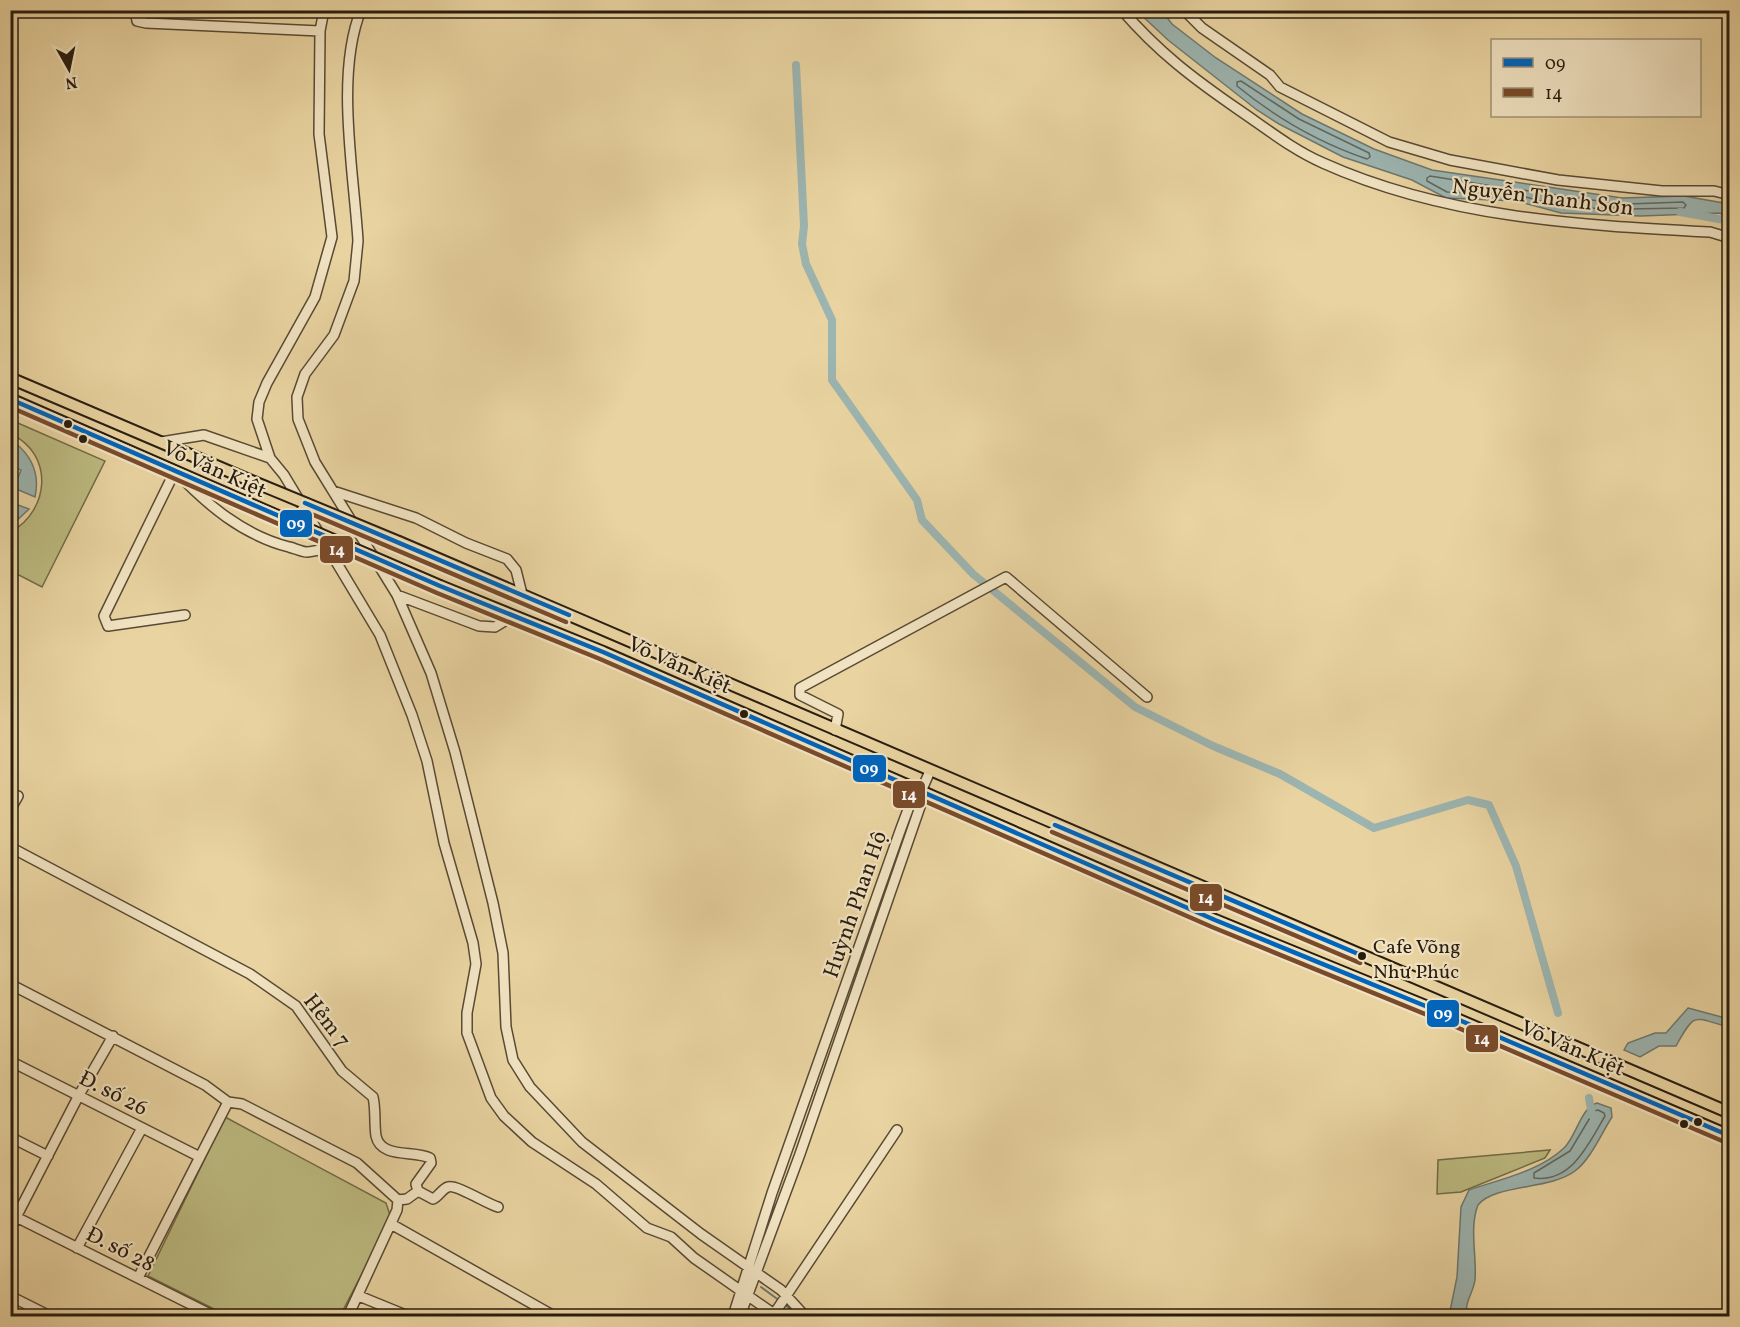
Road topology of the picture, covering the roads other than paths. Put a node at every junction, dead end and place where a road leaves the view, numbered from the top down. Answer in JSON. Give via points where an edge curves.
{"nodes":[{"id":1,"x":135,"y":10,"type":"edge"},
{"id":2,"x":324,"y":10,"type":"edge"},
{"id":3,"x":361,"y":10,"type":"edge"},
{"id":4,"x":1122,"y":10,"type":"edge"},
{"id":5,"x":1184,"y":10,"type":"edge"},
{"id":6,"x":320,"y":31,"type":"junction"},
{"id":7,"x":1730,"y":195,"type":"edge"},
{"id":8,"x":1730,"y":238,"type":"edge"},
{"id":9,"x":10,"y":378,"type":"edge"},
{"id":10,"x":10,"y":399,"type":"edge"},
{"id":11,"x":161,"y":442,"type":"junction"},
{"id":12,"x":270,"y":458,"type":"junction"},
{"id":13,"x":175,"y":471,"type":"junction"},
{"id":14,"x":333,"y":491,"type":"junction"},
{"id":15,"x":329,"y":550,"type":"junction"},
{"id":16,"x":522,"y":594,"type":"junction"},
{"id":17,"x":397,"y":595,"type":"junction"},
{"id":18,"x":185,"y":615,"type":"dead end"},
{"id":19,"x":513,"y":616,"type":"junction"},
{"id":20,"x":1147,"y":697,"type":"dead end"},
{"id":21,"x":835,"y":730,"type":"junction"},
{"id":22,"x":930,"y":771,"type":"junction"},
{"id":23,"x":920,"y":792,"type":"junction"},
{"id":24,"x":18,"y":796,"type":"dead end"},
{"id":25,"x":10,"y":810,"type":"edge"},
{"id":26,"x":10,"y":847,"type":"edge"},
{"id":27,"x":10,"y":984,"type":"edge"},
{"id":28,"x":1455,"y":996,"type":"junction"},
{"id":29,"x":1445,"y":1014,"type":"junction"},
{"id":30,"x":113,"y":1036,"type":"junction"},
{"id":31,"x":10,"y":1061,"type":"edge"},
{"id":32,"x":79,"y":1095,"type":"junction"},
{"id":33,"x":228,"y":1102,"type":"junction"},
{"id":34,"x":1730,"y":1113,"type":"edge"},
{"id":35,"x":142,"y":1128,"type":"junction"},
{"id":36,"x":897,"y":1130,"type":"dead end"},
{"id":37,"x":1730,"y":1136,"type":"edge"},
{"id":38,"x":10,"y":1137,"type":"edge"},
{"id":39,"x":48,"y":1156,"type":"junction"},
{"id":40,"x":200,"y":1157,"type":"junction"},
{"id":41,"x":418,"y":1191,"type":"junction"},
{"id":42,"x":398,"y":1200,"type":"junction"},
{"id":43,"x":498,"y":1207,"type":"dead end"},
{"id":44,"x":14,"y":1216,"type":"edge"},
{"id":45,"x":391,"y":1224,"type":"junction"},
{"id":46,"x":10,"y":1229,"type":"edge"},
{"id":47,"x":77,"y":1248,"type":"junction"},
{"id":48,"x":748,"y":1266,"type":"junction"},
{"id":49,"x":758,"y":1272,"type":"junction"},
{"id":50,"x":138,"y":1278,"type":"junction"},
{"id":51,"x":745,"y":1291,"type":"junction"},
{"id":52,"x":10,"y":1296,"type":"edge"},
{"id":53,"x":359,"y":1296,"type":"junction"},
{"id":54,"x":785,"y":1296,"type":"junction"},
{"id":55,"x":774,"y":1314,"type":"edge"},
{"id":56,"x":50,"y":1317,"type":"edge"},
{"id":57,"x":214,"y":1317,"type":"edge"},
{"id":58,"x":348,"y":1317,"type":"edge"},
{"id":59,"x":408,"y":1317,"type":"edge"},
{"id":60,"x":554,"y":1317,"type":"edge"},
{"id":61,"x":732,"y":1317,"type":"edge"},
{"id":62,"x":741,"y":1317,"type":"edge"},
{"id":63,"x":805,"y":1317,"type":"edge"}],
"edges":[{"from":1,"to":6,"type":"street","via":[[137,21],[146,23]]},
{"from":2,"to":6,"type":"street"},
{"from":3,"to":14,"type":"street","via":[[348,77],[357,266],[334,335],[307,369],[297,402],[302,436]]},
{"from":4,"to":8,"type":"street","name":"Nguyễn Thanh Sơn","via":[[1186,74],[1281,140],[1323,163],[1460,208],[1546,221],[1710,232]]},
{"from":5,"to":7,"type":"street","via":[[1270,75],[1280,87],[1389,142],[1450,160],[1558,180]]},
{"from":6,"to":12,"type":"street","via":[[319,134],[332,237],[315,297],[259,402],[257,419]]},
{"from":9,"to":11,"type":"main road","name":"Võ Văn Kiệt"},
{"from":10,"to":13,"type":"main road","name":"Võ Văn Kiệt"},
{"from":11,"to":12,"type":"street","via":[[204,435]]},
{"from":11,"to":16,"type":"main road","name":"Võ Văn Kiệt","bridge":true},
{"from":12,"to":15,"type":"street"},
{"from":13,"to":15,"type":"street","via":[[205,502],[248,531],[307,552],[316,548]]},
{"from":13,"to":18,"type":"street","via":[[104,616],[108,626]]},
{"from":13,"to":19,"type":"main road","name":"Võ Văn Kiệt","bridge":true},
{"from":14,"to":16,"type":"street","via":[[416,518],[507,559],[516,570]]},
{"from":14,"to":17,"type":"street"},
{"from":15,"to":51,"type":"street","via":[[391,659],[427,761],[441,833],[473,943],[476,964],[467,1034],[491,1098],[532,1142],[596,1184],[647,1228],[671,1237],[694,1258]]},
{"from":16,"to":21,"type":"main road","name":"Võ Văn Kiệt"},
{"from":17,"to":19,"type":"street","via":[[479,626],[495,627]]},
{"from":17,"to":48,"type":"street","via":[[431,673],[466,792],[501,942],[506,1027],[516,1067],[582,1142]]},
{"from":19,"to":23,"type":"main road","name":"Võ Văn Kiệt"},
{"from":20,"to":21,"type":"street","via":[[1006,577],[800,688],[800,695],[838,714]]},
{"from":21,"to":22,"type":"main road","name":"Võ Văn Kiệt"},
{"from":22,"to":23,"type":"street"},
{"from":22,"to":28,"type":"main road","name":"Võ Văn Kiệt"},
{"from":23,"to":29,"type":"main road","name":"Võ Văn Kiệt"},
{"from":23,"to":48,"type":"street","name":"Huỳnh Phan Hộ","via":[[913,796]]},
{"from":23,"to":49,"type":"street","name":"Huỳnh Phan Hộ","via":[[922,801]]},
{"from":24,"to":25,"type":"street"},
{"from":26,"to":41,"type":"street","name":"Hẻm 7","via":[[250,974],[296,1006],[342,1071],[373,1097],[380,1145],[391,1151],[430,1158],[431,1163],[416,1184]]},
{"from":27,"to":30,"type":"street"},
{"from":28,"to":29,"type":"main road"},
{"from":28,"to":34,"type":"main road","name":"Võ Văn Kiệt"},
{"from":29,"to":37,"type":"main road","name":"Võ Văn Kiệt"},
{"from":30,"to":32,"type":"street"},
{"from":30,"to":33,"type":"street","via":[[206,1085]]},
{"from":31,"to":32,"type":"street","name":"Đ. số 26"},
{"from":32,"to":35,"type":"street","name":"Đ. số 26"},
{"from":32,"to":39,"type":"street"},
{"from":33,"to":40,"type":"street"},
{"from":33,"to":42,"type":"street","via":[[242,1104],[357,1164]]},
{"from":35,"to":40,"type":"street","name":"Đ. số 26"},
{"from":35,"to":47,"type":"street"},
{"from":36,"to":54,"type":"street"},
{"from":38,"to":39,"type":"street"},
{"from":39,"to":44,"type":"street"},
{"from":40,"to":50,"type":"street"},
{"from":41,"to":42,"type":"street"},
{"from":41,"to":43,"type":"street","via":[[433,1199],[446,1187],[455,1186]]},
{"from":42,"to":45,"type":"street"},
{"from":44,"to":46,"type":"street"},
{"from":44,"to":47,"type":"street","name":"Đ. số 28"},
{"from":45,"to":53,"type":"street"},
{"from":45,"to":60,"type":"street"},
{"from":47,"to":50,"type":"street","name":"Đ. số 28"},
{"from":48,"to":49,"type":"street"},
{"from":48,"to":51,"type":"street","name":"Huỳnh Phan Hộ"},
{"from":49,"to":51,"type":"street","name":"Huỳnh Phan Hộ"},
{"from":49,"to":54,"type":"street"},
{"from":50,"to":57,"type":"street","name":"Đ. số 28"},
{"from":51,"to":55,"type":"street"},
{"from":51,"to":61,"type":"street","name":"Huỳnh Phan Hộ"},
{"from":51,"to":62,"type":"street","name":"Huỳnh Phan Hộ"},
{"from":52,"to":56,"type":"street"},
{"from":53,"to":58,"type":"street"},
{"from":53,"to":59,"type":"street"},
{"from":54,"to":55,"type":"street"},
{"from":54,"to":63,"type":"street"}]}
